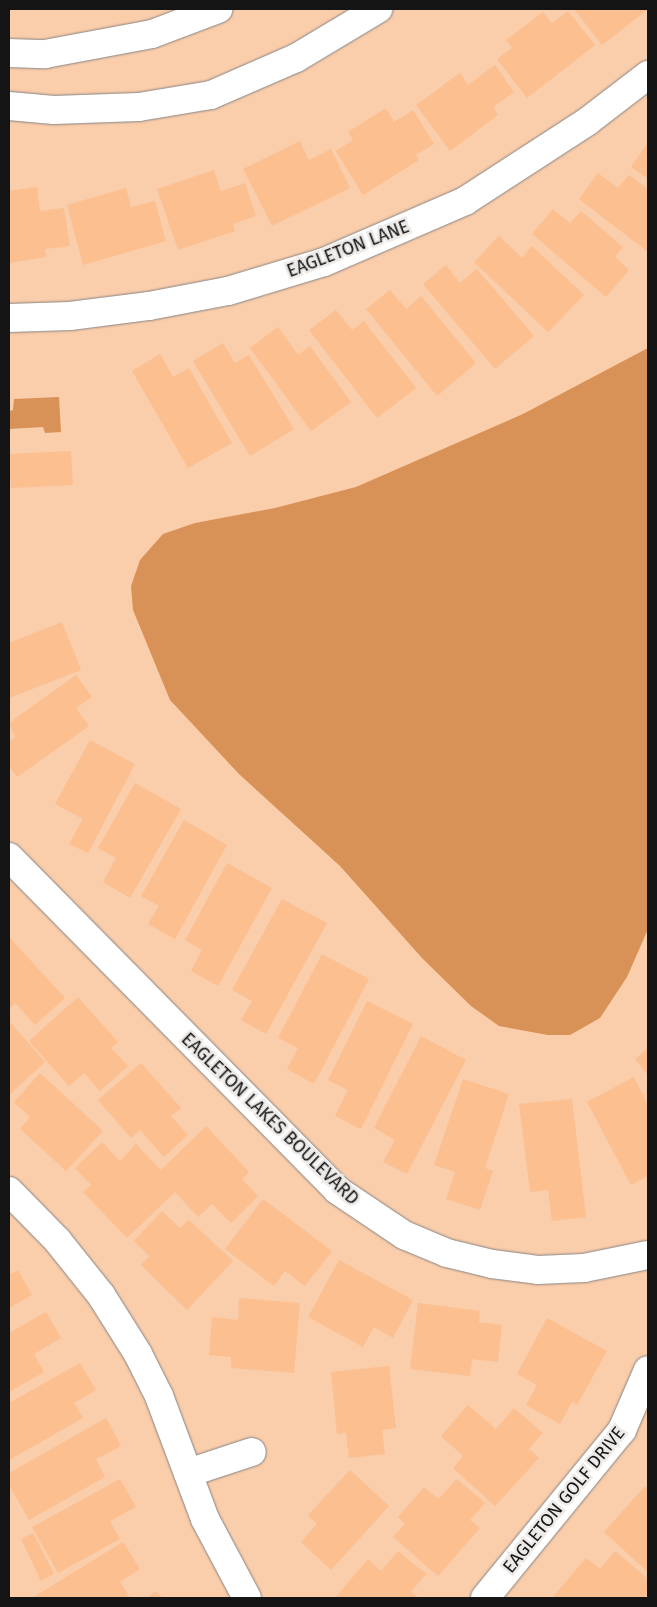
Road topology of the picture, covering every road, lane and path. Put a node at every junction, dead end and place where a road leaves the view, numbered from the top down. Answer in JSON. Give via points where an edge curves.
{"nodes":[{"id":1,"x":218,"y":9,"type":"edge"},
{"id":2,"x":378,"y":9,"type":"edge"},
{"id":3,"x":9,"y":53,"type":"edge"},
{"id":4,"x":648,"y":75,"type":"edge"},
{"id":5,"x":9,"y":106,"type":"edge"},
{"id":6,"x":9,"y":318,"type":"edge"},
{"id":7,"x":9,"y":858,"type":"edge"},
{"id":8,"x":9,"y":1191,"type":"edge"},
{"id":9,"x":648,"y":1258,"type":"edge"},
{"id":10,"x":648,"y":1370,"type":"edge"},
{"id":11,"x":252,"y":1452,"type":"dead end"},
{"id":12,"x":188,"y":1474,"type":"junction"},
{"id":13,"x":247,"y":1598,"type":"edge"},
{"id":14,"x":485,"y":1598,"type":"edge"}],
"edges":[{"from":1,"to":3,"type":"street","via":[[152,34],[45,54]]},
{"from":2,"to":5,"type":"street","via":[[296,58],[211,95],[138,108],[54,110]]},
{"from":4,"to":6,"type":"street","name":"EAGLETON LANE","via":[[588,121],[465,202],[324,262],[228,291],[149,306],[70,316]]},
{"from":7,"to":9,"type":"street","name":"EAGLETON LAKES BOULEVARD","via":[[337,1190],[396,1230],[447,1253],[492,1264],[538,1270],[591,1267]]},
{"from":8,"to":12,"type":"street","via":[[57,1240],[101,1295],[138,1354],[159,1396]]},
{"from":10,"to":14,"type":"street","name":"EAGLETON GOLF DRIVE","via":[[643,1389],[622,1430]]},
{"from":11,"to":12,"type":"street"},
{"from":12,"to":13,"type":"street","via":[[205,1519]]}]}
